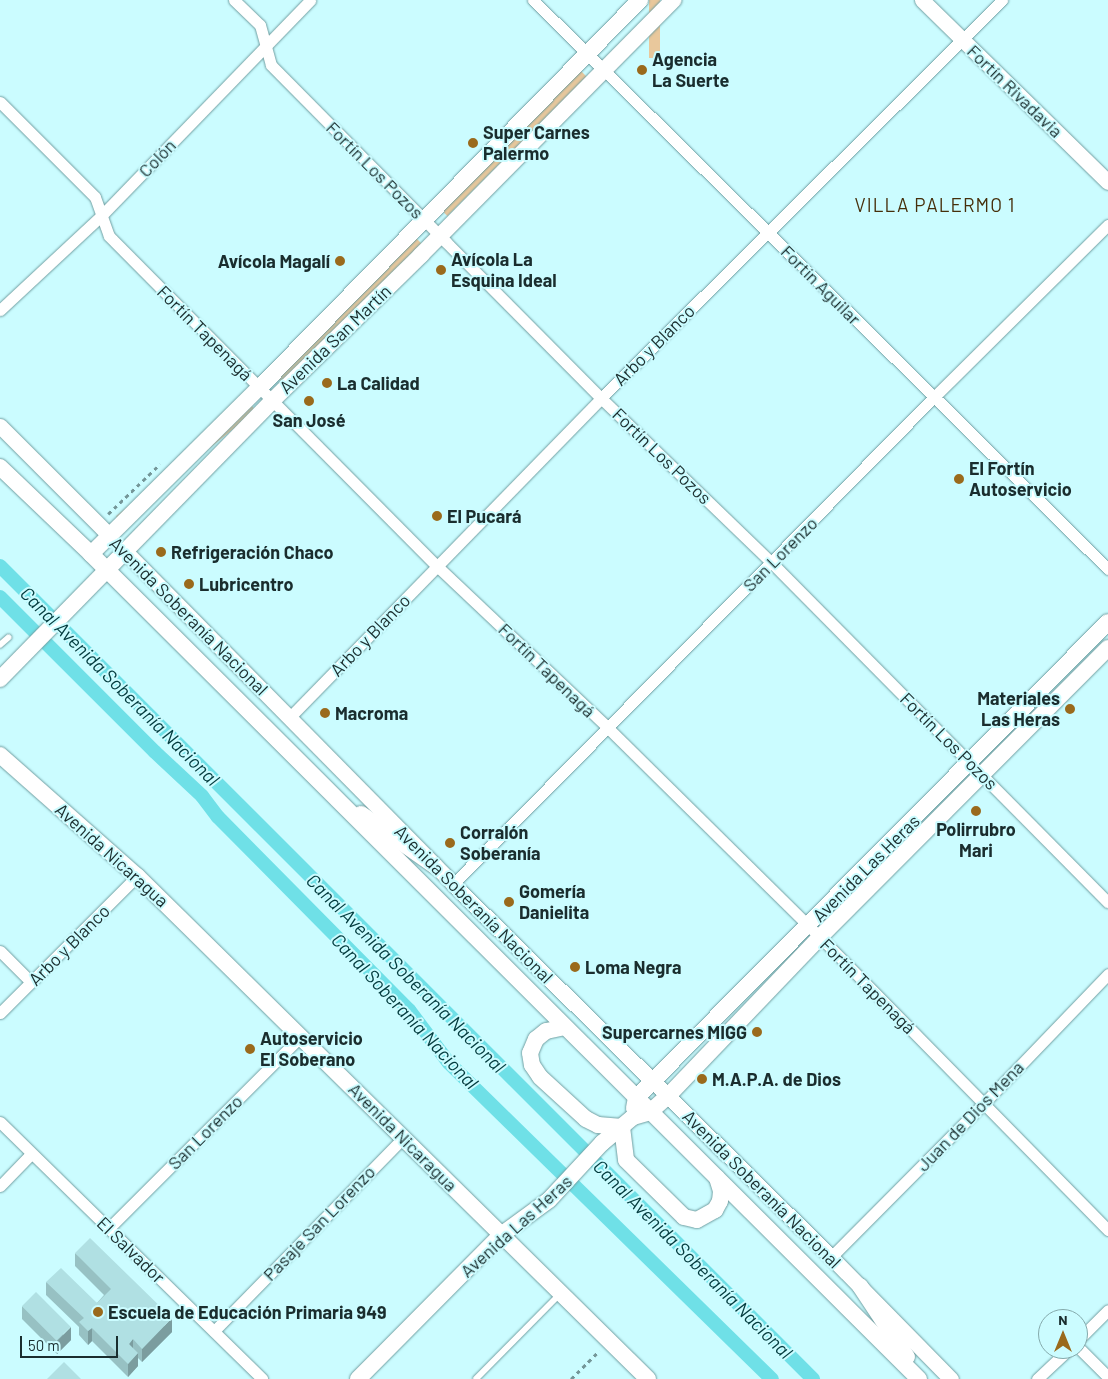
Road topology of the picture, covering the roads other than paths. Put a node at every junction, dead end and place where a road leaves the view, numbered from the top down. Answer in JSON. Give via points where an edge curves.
{"nodes":[{"id":1,"x":234,"y":0,"type":"edge"},
{"id":2,"x":310,"y":0,"type":"edge"},
{"id":3,"x":533,"y":0,"type":"edge"},
{"id":4,"x":640,"y":0,"type":"edge"},
{"id":5,"x":673,"y":0,"type":"edge"},
{"id":6,"x":922,"y":0,"type":"edge"},
{"id":7,"x":1002,"y":0,"type":"edge"},
{"id":8,"x":962,"y":40,"type":"junction"},
{"id":9,"x":266,"y":46,"type":"junction"},
{"id":10,"x":588,"y":53,"type":"junction"},
{"id":11,"x":603,"y":69,"type":"junction"},
{"id":12,"x":0,"y":102,"type":"edge"},
{"id":13,"x":1108,"y":182,"type":"edge"},
{"id":14,"x":102,"y":215,"type":"junction"},
{"id":15,"x":424,"y":220,"type":"junction"},
{"id":16,"x":1108,"y":225,"type":"edge"},
{"id":17,"x":767,"y":232,"type":"junction"},
{"id":18,"x":440,"y":236,"type":"junction"},
{"id":19,"x":0,"y":310,"type":"edge"},
{"id":20,"x":259,"y":388,"type":"junction"},
{"id":21,"x":934,"y":397,"type":"junction"},
{"id":22,"x":601,"y":398,"type":"junction"},
{"id":23,"x":272,"y":401,"type":"junction"},
{"id":24,"x":0,"y":426,"type":"edge"},
{"id":25,"x":0,"y":467,"type":"edge"},
{"id":26,"x":109,"y":535,"type":"junction"},
{"id":27,"x":125,"y":551,"type":"junction"},
{"id":28,"x":91,"y":554,"type":"junction"},
{"id":29,"x":772,"y":563,"type":"junction"},
{"id":30,"x":437,"y":566,"type":"junction"},
{"id":31,"x":107,"y":570,"type":"junction"},
{"id":32,"x":1108,"y":570,"type":"edge"},
{"id":33,"x":1108,"y":622,"type":"edge"},
{"id":34,"x":8,"y":638,"type":"dead end"},
{"id":35,"x":0,"y":645,"type":"edge"},
{"id":36,"x":1108,"y":648,"type":"edge"},
{"id":37,"x":0,"y":680,"type":"edge"},
{"id":38,"x":290,"y":717,"type":"junction"},
{"id":39,"x":607,"y":727,"type":"junction"},
{"id":40,"x":0,"y":755,"type":"edge"},
{"id":41,"x":976,"y":768,"type":"junction"},
{"id":42,"x":325,"y":789,"type":"junction"},
{"id":43,"x":435,"y":866,"type":"junction"},
{"id":44,"x":138,"y":876,"type":"junction"},
{"id":45,"x":453,"y":884,"type":"junction"},
{"id":46,"x":1108,"y":902,"type":"edge"},
{"id":47,"x":814,"y":932,"type":"junction"},
{"id":48,"x":0,"y":951,"type":"edge"},
{"id":49,"x":1108,"y":974,"type":"edge"},
{"id":50,"x":31,"y":982,"type":"junction"},
{"id":51,"x":0,"y":1014,"type":"edge"},
{"id":52,"x":565,"y":1027,"type":"junction"},
{"id":53,"x":300,"y":1037,"type":"junction"},
{"id":54,"x":653,"y":1081,"type":"junction"},
{"id":55,"x":668,"y":1096,"type":"junction"},
{"id":56,"x":636,"y":1098,"type":"junction"},
{"id":57,"x":984,"y":1104,"type":"junction"},
{"id":58,"x":650,"y":1112,"type":"junction"},
{"id":59,"x":0,"y":1122,"type":"edge"},
{"id":60,"x":627,"y":1122,"type":"junction"},
{"id":61,"x":404,"y":1137,"type":"junction"},
{"id":62,"x":31,"y":1154,"type":"junction"},
{"id":63,"x":716,"y":1178,"type":"junction"},
{"id":64,"x":0,"y":1186,"type":"edge"},
{"id":65,"x":109,"y":1228,"type":"junction"},
{"id":66,"x":1108,"y":1230,"type":"edge"},
{"id":67,"x":501,"y":1235,"type":"junction"},
{"id":68,"x":831,"y":1257,"type":"junction"},
{"id":69,"x":860,"y":1286,"type":"junction"},
{"id":70,"x":561,"y":1293,"type":"junction"},
{"id":71,"x":1108,"y":1310,"type":"edge"},
{"id":72,"x":1088,"y":1330,"type":"edge"},
{"id":73,"x":214,"y":1331,"type":"junction"},
{"id":74,"x":1088,"y":1357,"type":"edge"},
{"id":75,"x":1058,"y":1359,"type":"edge"},
{"id":76,"x":1108,"y":1377,"type":"edge"},
{"id":77,"x":262,"y":1379,"type":"edge"},
{"id":78,"x":358,"y":1379,"type":"edge"},
{"id":79,"x":476,"y":1379,"type":"edge"},
{"id":80,"x":648,"y":1379,"type":"edge"},
{"id":81,"x":920,"y":1379,"type":"edge"},
{"id":82,"x":952,"y":1379,"type":"edge"},
{"id":83,"x":1037,"y":1379,"type":"edge"}],
"edges":[{"from":1,"to":9,"type":"street","name":"Fortín Los Pozos","via":[[260,25]]},
{"from":2,"to":9,"type":"street","name":"Colón"},
{"from":3,"to":10,"type":"street","name":"Fortín Aguilar"},
{"from":4,"to":10,"type":"main road","name":"Avenida San Martín"},
{"from":5,"to":11,"type":"main road","name":"Avenida San Martín"},
{"from":6,"to":8,"type":"street","name":"Fortín Rivadavia"},
{"from":7,"to":8,"type":"street","name":"Arbo y Blanco"},
{"from":8,"to":13,"type":"street","name":"Fortín Rivadavia"},
{"from":8,"to":17,"type":"street","name":"Arbo y Blanco"},
{"from":9,"to":14,"type":"street","name":"Colón"},
{"from":9,"to":15,"type":"street","name":"Fortín Los Pozos","via":[[271,65]]},
{"from":10,"to":11,"type":"street","name":"Fortín Aguilar"},
{"from":10,"to":15,"type":"main road","name":"Avenida San Martín"},
{"from":11,"to":17,"type":"street","name":"Fortín Aguilar"},
{"from":11,"to":18,"type":"main road","name":"Avenida San Martín"},
{"from":12,"to":14,"type":"street","name":"Fortín Tapenagá","via":[[95,197]]},
{"from":14,"to":19,"type":"street","name":"Colón"},
{"from":14,"to":20,"type":"street","name":"Fortín Tapenagá","via":[[108,236]]},
{"from":15,"to":18,"type":"street","name":"Fortín Los Pozos"},
{"from":15,"to":20,"type":"main road","name":"Avenida San Martín"},
{"from":16,"to":21,"type":"street","name":"San Lorenzo"},
{"from":17,"to":21,"type":"street","name":"Fortín Aguilar"},
{"from":17,"to":22,"type":"street","name":"Arbo y Blanco"},
{"from":18,"to":22,"type":"street","name":"Fortín Los Pozos"},
{"from":18,"to":23,"type":"main road","name":"Avenida San Martín"},
{"from":20,"to":23,"type":"street","name":"Fortín Tapenagá"},
{"from":20,"to":26,"type":"main road","name":"Avenida San Martín"},
{"from":21,"to":29,"type":"street","name":"San Lorenzo"},
{"from":21,"to":32,"type":"street","name":"Fortín Aguilar"},
{"from":22,"to":29,"type":"street","name":"Fortín Los Pozos"},
{"from":22,"to":30,"type":"street","name":"Arbo y Blanco"},
{"from":23,"to":27,"type":"main road","name":"Avenida San Martín"},
{"from":23,"to":30,"type":"street","name":"Fortín Tapenagá"},
{"from":24,"to":26,"type":"street","name":"Avenida Soberanía Nacional"},
{"from":25,"to":28,"type":"main road","name":"Avenida Soberanía Nacional"},
{"from":26,"to":27,"type":"main road","name":"Avenida Soberanía Nacional"},
{"from":26,"to":28,"type":"main road","name":"Avenida San Martín"},
{"from":27,"to":31,"type":"main road","name":"Avenida San Martín"},
{"from":27,"to":38,"type":"street","name":"Avenida Soberanía Nacional"},
{"from":28,"to":31,"type":"main road","name":"Avenida Soberanía Nacional"},
{"from":29,"to":39,"type":"street","name":"San Lorenzo"},
{"from":29,"to":41,"type":"street","name":"Fortín Los Pozos"},
{"from":30,"to":38,"type":"street","name":"Arbo y Blanco"},
{"from":30,"to":39,"type":"street","name":"Fortín Tapenagá"},
{"from":31,"to":37,"type":"main road","name":"Avenida San Martín"},
{"from":31,"to":42,"type":"main road","name":"Avenida Soberanía Nacional"},
{"from":33,"to":41,"type":"main road","name":"Avenida Las Heras"},
{"from":34,"to":35,"type":"lane"},
{"from":36,"to":41,"type":"main road","name":"Avenida Las Heras"},
{"from":38,"to":43,"type":"street","name":"Avenida Soberanía Nacional"},
{"from":39,"to":45,"type":"street","name":"San Lorenzo"},
{"from":39,"to":47,"type":"street","name":"Fortín Tapenagá"},
{"from":40,"to":44,"type":"main road","name":"Avenida Nicaragua"},
{"from":41,"to":46,"type":"street","name":"Fortín Los Pozos"},
{"from":41,"to":47,"type":"main road","name":"Avenida Las Heras"},
{"from":42,"to":43,"type":"main road"},
{"from":42,"to":52,"type":"main road","name":"Avenida Soberanía Nacional"},
{"from":43,"to":45,"type":"street","name":"Avenida Soberanía Nacional"},
{"from":44,"to":50,"type":"street","name":"Arbo y Blanco"},
{"from":44,"to":53,"type":"main road","name":"Avenida Nicaragua"},
{"from":45,"to":54,"type":"street","name":"Avenida Soberanía Nacional"},
{"from":47,"to":54,"type":"main road","name":"Avenida Las Heras"},
{"from":47,"to":55,"type":"main road","name":"Avenida Las Heras"},
{"from":47,"to":57,"type":"street","name":"Fortín Tapenagá"},
{"from":48,"to":50,"type":"street"},
{"from":49,"to":57,"type":"street","name":"Juan de Dios Mena"},
{"from":50,"to":51,"type":"street","name":"Arbo y Blanco"},
{"from":52,"to":56,"type":"main road","name":"Avenida Soberanía Nacional"},
{"from":52,"to":60,"type":"main road","via":[[546,1031],[536,1039],[530,1053],[532,1065],[540,1077],[586,1119],[598,1125]]},
{"from":53,"to":61,"type":"main road","name":"Avenida Nicaragua"},
{"from":53,"to":65,"type":"street","name":"San Lorenzo"},
{"from":54,"to":55,"type":"street","name":"Avenida Soberanía Nacional"},
{"from":54,"to":56,"type":"main road","name":"Avenida Las Heras"},
{"from":55,"to":58,"type":"main road","name":"Avenida Las Heras"},
{"from":55,"to":68,"type":"street","name":"Avenida Soberanía Nacional"},
{"from":56,"to":58,"type":"main road","name":"Avenida Soberanía Nacional"},
{"from":56,"to":60,"type":"main road"},
{"from":57,"to":66,"type":"street","name":"Fortín Tapenagá"},
{"from":57,"to":68,"type":"street","name":"Juan de Dios Mena"},
{"from":58,"to":60,"type":"main road","name":"Avenida Las Heras"},
{"from":58,"to":63,"type":"main road","name":"Avenida Soberanía Nacional"},
{"from":59,"to":62,"type":"street","name":"El Salvador"},
{"from":60,"to":63,"type":"main road","via":[[626,1160],[684,1217],[697,1220],[715,1210],[721,1191]]},
{"from":60,"to":67,"type":"main road","name":"Avenida Las Heras","via":[[602,1143],[550,1200]]},
{"from":61,"to":67,"type":"main road","name":"Avenida Nicaragua"},
{"from":61,"to":73,"type":"street","name":"Pasaje San Lorenzo"},
{"from":62,"to":64,"type":"street"},
{"from":62,"to":65,"type":"street","name":"El Salvador"},
{"from":63,"to":81,"type":"main road","name":"Avenida Soberanía Nacional"},
{"from":65,"to":73,"type":"street","name":"El Salvador"},
{"from":67,"to":70,"type":"main road","name":"Avenida Nicaragua"},
{"from":67,"to":78,"type":"main road","name":"Avenida Las Heras"},
{"from":68,"to":69,"type":"street","name":"Avenida Soberanía Nacional"},
{"from":69,"to":81,"type":"main road"},
{"from":69,"to":82,"type":"street","name":"Avenida Soberanía Nacional"},
{"from":70,"to":79,"type":"lane"},
{"from":70,"to":80,"type":"main road","name":"Avenida Nicaragua"},
{"from":71,"to":72,"type":"street"},
{"from":73,"to":77,"type":"street","name":"El Salvador"},
{"from":74,"to":76,"type":"street"},
{"from":75,"to":83,"type":"street"}]}
